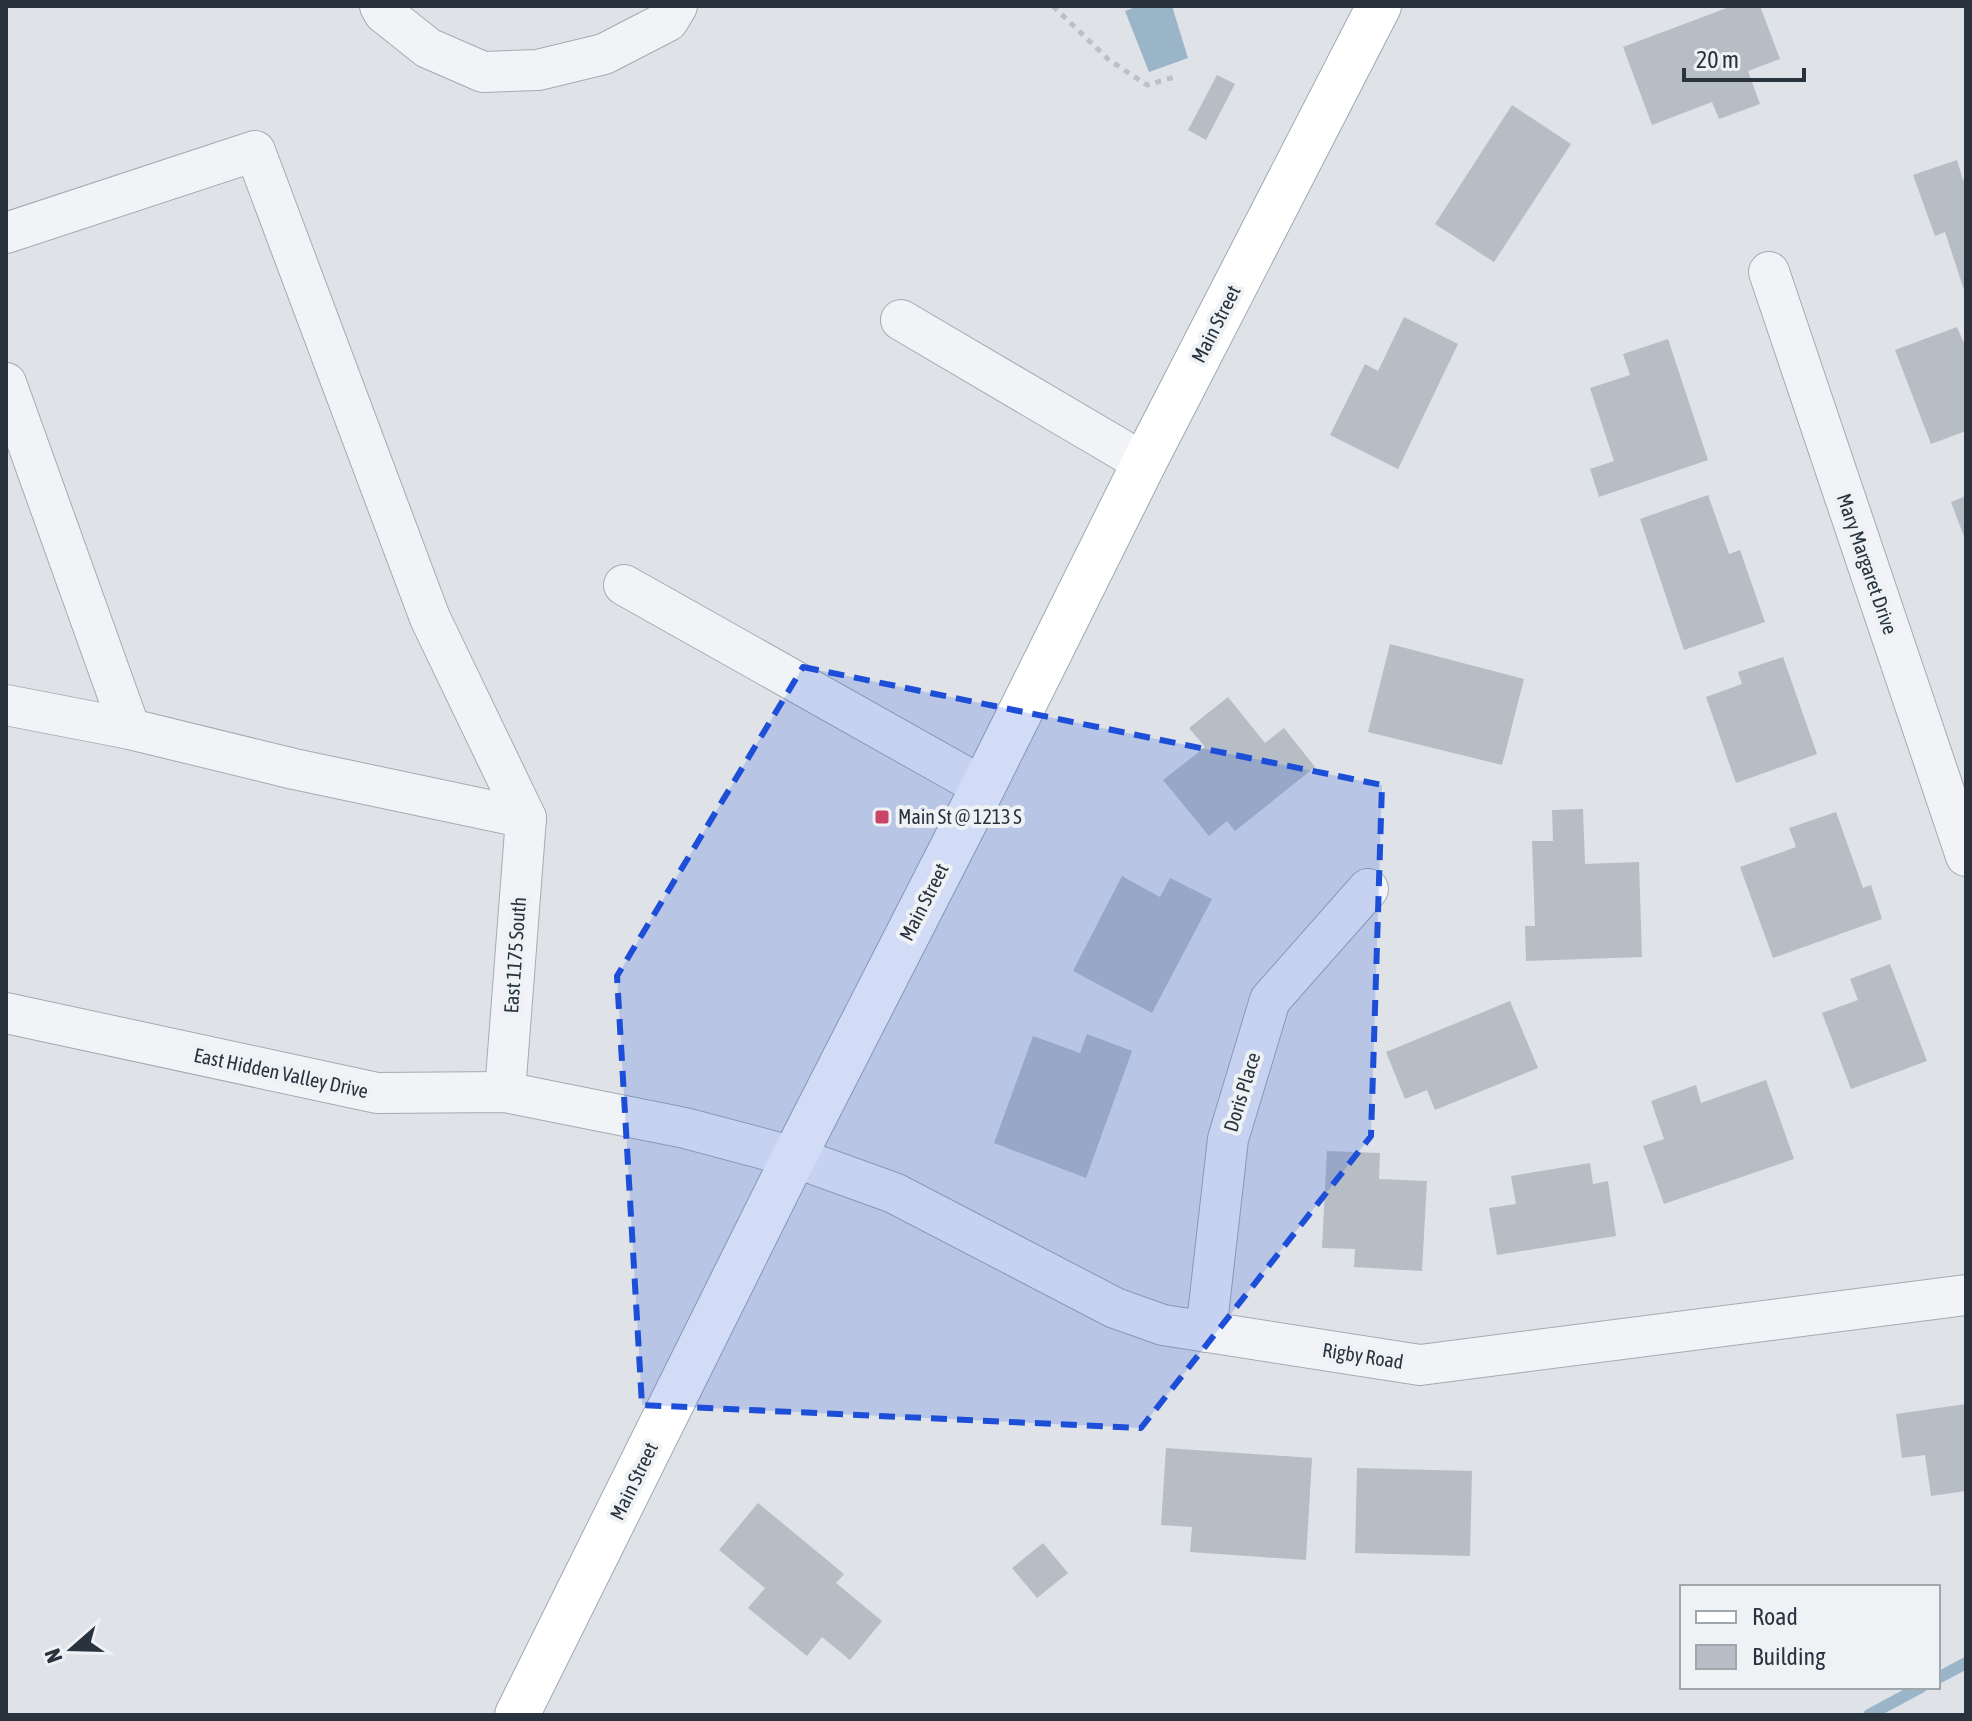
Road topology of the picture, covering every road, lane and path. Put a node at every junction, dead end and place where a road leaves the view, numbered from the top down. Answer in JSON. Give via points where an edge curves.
{"nodes":[{"id":1,"x":380,"y":6,"type":"edge"},
{"id":2,"x":677,"y":6,"type":"edge"},
{"id":3,"x":1053,"y":6,"type":"edge"},
{"id":4,"x":1379,"y":6,"type":"edge"},
{"id":5,"x":1178,"y":76,"type":"dead end"},
{"id":6,"x":6,"y":233,"type":"edge"},
{"id":7,"x":1769,"y":272,"type":"dead end"},
{"id":8,"x":901,"y":320,"type":"dead end"},
{"id":9,"x":6,"y":383,"type":"edge"},
{"id":10,"x":1144,"y":463,"type":"junction"},
{"id":11,"x":624,"y":585,"type":"dead end"},
{"id":12,"x":6,"y":705,"type":"edge"},
{"id":13,"x":130,"y":729,"type":"junction"},
{"id":14,"x":983,"y":787,"type":"junction"},
{"id":15,"x":526,"y":818,"type":"junction"},
{"id":16,"x":1966,"y":856,"type":"edge"},
{"id":17,"x":1368,"y":889,"type":"dead end"},
{"id":18,"x":6,"y":1013,"type":"edge"},
{"id":19,"x":505,"y":1092,"type":"junction"},
{"id":20,"x":794,"y":1157,"type":"junction"},
{"id":21,"x":1966,"y":1295,"type":"edge"},
{"id":22,"x":1206,"y":1332,"type":"junction"},
{"id":23,"x":517,"y":1715,"type":"edge"}],
"edges":[{"from":1,"to":2,"type":"street","via":[[428,48],[483,72],[538,70],[604,54],[668,21]]},
{"from":3,"to":5,"type":"path","via":[[1109,60],[1147,85]]},
{"from":4,"to":10,"type":"main road","name":"Main Street"},
{"from":6,"to":15,"type":"street","via":[[255,151],[430,618]]},
{"from":7,"to":16,"type":"street","name":"Mary Margaret Drive"},
{"from":8,"to":10,"type":"street"},
{"from":9,"to":13,"type":"street"},
{"from":10,"to":14,"type":"main road","name":"Main Street"},
{"from":11,"to":14,"type":"street"},
{"from":12,"to":13,"type":"street"},
{"from":13,"to":15,"type":"street"},
{"from":14,"to":20,"type":"main road","name":"Main Street"},
{"from":15,"to":19,"type":"street","name":"East 1175 South"},
{"from":17,"to":22,"type":"street","name":"Doris Place","via":[[1270,1000],[1228,1139]]},
{"from":18,"to":19,"type":"street","name":"East Hidden Valley Drive","via":[[377,1093]]},
{"from":19,"to":20,"type":"street","name":"East Hidden Valley Drive","via":[[685,1128]]},
{"from":20,"to":22,"type":"street","name":"Rigby Road","via":[[894,1193],[1115,1308],[1163,1325]]},
{"from":20,"to":23,"type":"main road","name":"Main Street"},
{"from":21,"to":22,"type":"street","name":"Rigby Road","via":[[1420,1365]]}]}
